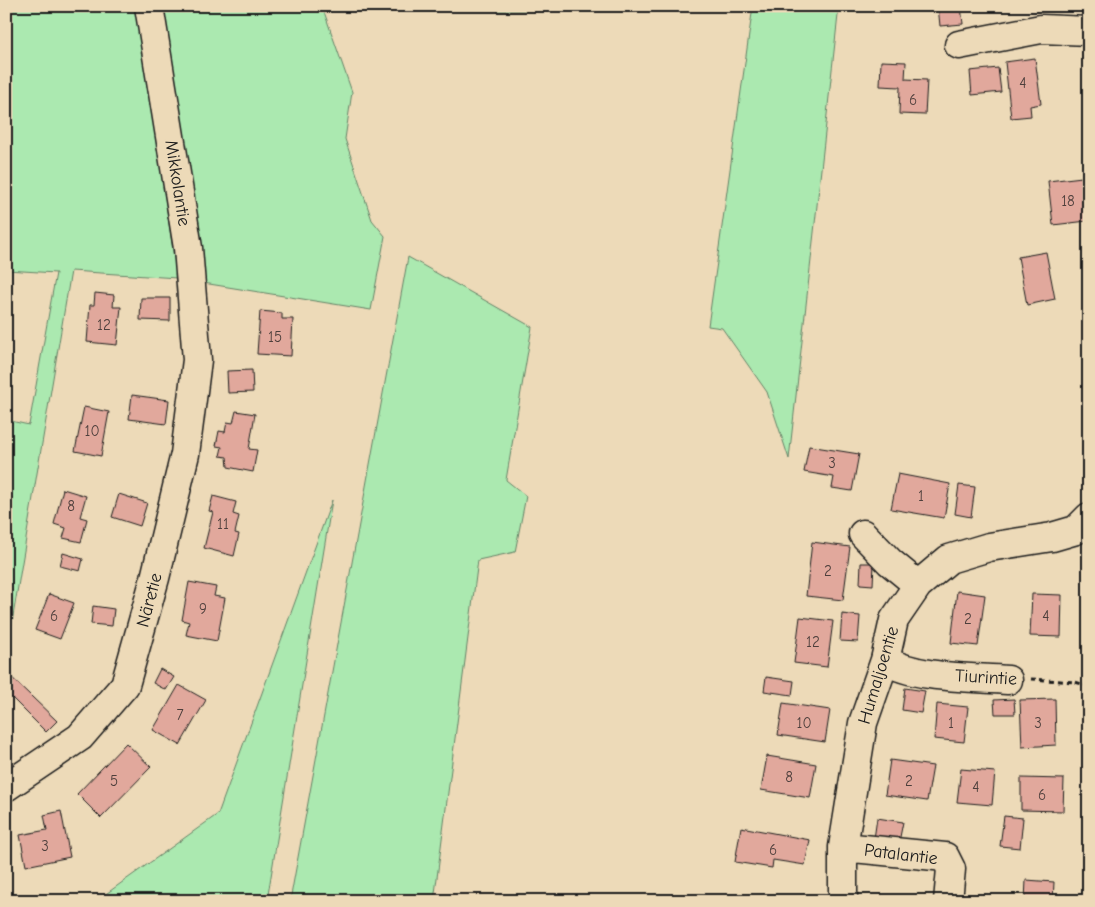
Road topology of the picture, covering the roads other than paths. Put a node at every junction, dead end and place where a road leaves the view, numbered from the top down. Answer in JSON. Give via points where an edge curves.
{"nodes":[{"id":1,"x":149,"y":6,"type":"edge"},
{"id":2,"x":1089,"y":31,"type":"edge"},
{"id":3,"x":959,"y":45,"type":"dead end"},
{"id":4,"x":196,"y":360,"type":"joint"},
{"id":5,"x":1089,"y":517,"type":"edge"},
{"id":6,"x":863,"y":534,"type":"dead end"},
{"id":7,"x":918,"y":585,"type":"junction"},
{"id":8,"x":884,"y":660,"type":"junction"},
{"id":9,"x":1008,"y":680,"type":"road end"},
{"id":10,"x":6,"y":787,"type":"edge"},
{"id":11,"x":843,"y":847,"type":"junction"},
{"id":12,"x":843,"y":901,"type":"edge"},
{"id":13,"x":948,"y":901,"type":"edge"}],
"edges":[{"from":1,"to":4,"type":"street","name":"Mikkolantie","via":[[188,248]]},
{"from":2,"to":3,"type":"street","via":[[1041,29]]},
{"from":4,"to":10,"type":"street","name":"Näretie","via":[[184,454],[155,578],[125,685],[80,736]]},
{"from":5,"to":7,"type":"street","name":"Humaljoentie","via":[[1076,530],[989,547],[949,559]]},
{"from":6,"to":7,"type":"street"},
{"from":7,"to":8,"type":"street","name":"Humaljoentie","via":[[894,620]]},
{"from":8,"to":9,"type":"street","name":"Tiurintie","via":[[895,667],[925,673]]},
{"from":8,"to":11,"type":"street","name":"Humaljoentie","via":[[863,723]]},
{"from":11,"to":12,"type":"street","name":"Humaljoentie"},
{"from":11,"to":13,"type":"street","name":"Patalantie","via":[[945,857],[951,869]]}]}
